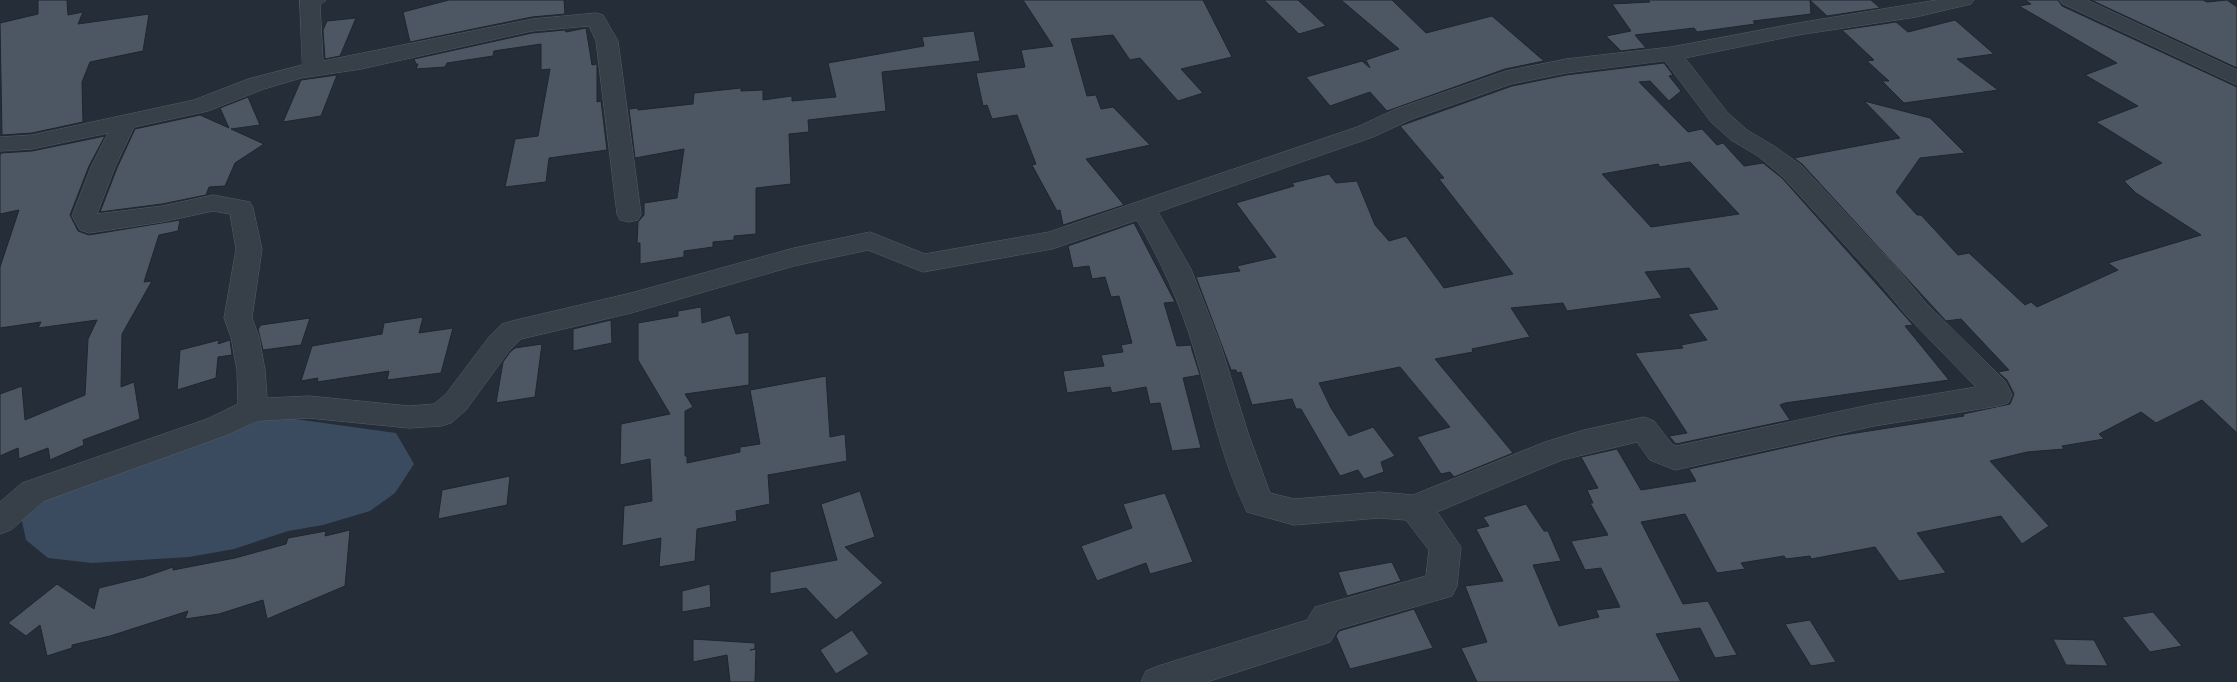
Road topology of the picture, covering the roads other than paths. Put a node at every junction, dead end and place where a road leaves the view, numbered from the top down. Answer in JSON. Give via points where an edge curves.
{"nodes":[{"id":1,"x":316,"y":0,"type":"edge"},
{"id":2,"x":1964,"y":0,"type":"edge"},
{"id":3,"x":2070,"y":0,"type":"edge"},
{"id":4,"x":1671,"y":54,"type":"junction"},
{"id":5,"x":313,"y":70,"type":"junction"},
{"id":6,"x":2237,"y":78,"type":"edge"},
{"id":7,"x":125,"y":122,"type":"junction"},
{"id":8,"x":0,"y":144,"type":"edge"},
{"id":9,"x":1144,"y":210,"type":"junction"},
{"id":10,"x":629,"y":214,"type":"dead end"},
{"id":11,"x":253,"y":410,"type":"junction"},
{"id":12,"x":1415,"y":508,"type":"junction"},
{"id":13,"x":0,"y":521,"type":"edge"},
{"id":14,"x":1158,"y":682,"type":"edge"}],
"edges":[{"from":1,"to":5,"type":"street","via":[[310,2]]},
{"from":2,"to":4,"type":"street"},
{"from":3,"to":6,"type":"street"},
{"from":4,"to":9,"type":"street","via":[[1566,66],[1506,78]]},
{"from":4,"to":12,"type":"street","via":[[1719,117],[1739,135],[1792,171],[1998,395],[1874,415],[1675,458],[1662,452],[1644,429],[1624,431],[1545,452]]},
{"from":5,"to":7,"type":"street","via":[[256,84],[200,106]]},
{"from":5,"to":10,"type":"street","via":[[532,25],[596,19],[607,41]]},
{"from":7,"to":8,"type":"street","via":[[32,142]]},
{"from":7,"to":11,"type":"street","via":[[102,167],[84,216],[89,224],[213,203],[241,208],[249,249],[238,318],[251,370]]},
{"from":9,"to":11,"type":"street","via":[[1052,240],[923,263],[870,241],[794,257],[631,303],[536,324],[512,331],[456,402],[441,415],[409,417],[309,407]]},
{"from":9,"to":12,"type":"street","via":[[1178,269],[1207,346],[1258,503],[1294,512],[1378,505]]},
{"from":11,"to":13,"type":"street","via":[[217,427],[33,492]]},
{"from":12,"to":14,"type":"street","via":[[1445,547],[1442,586],[1327,617],[1318,631]]}]}
